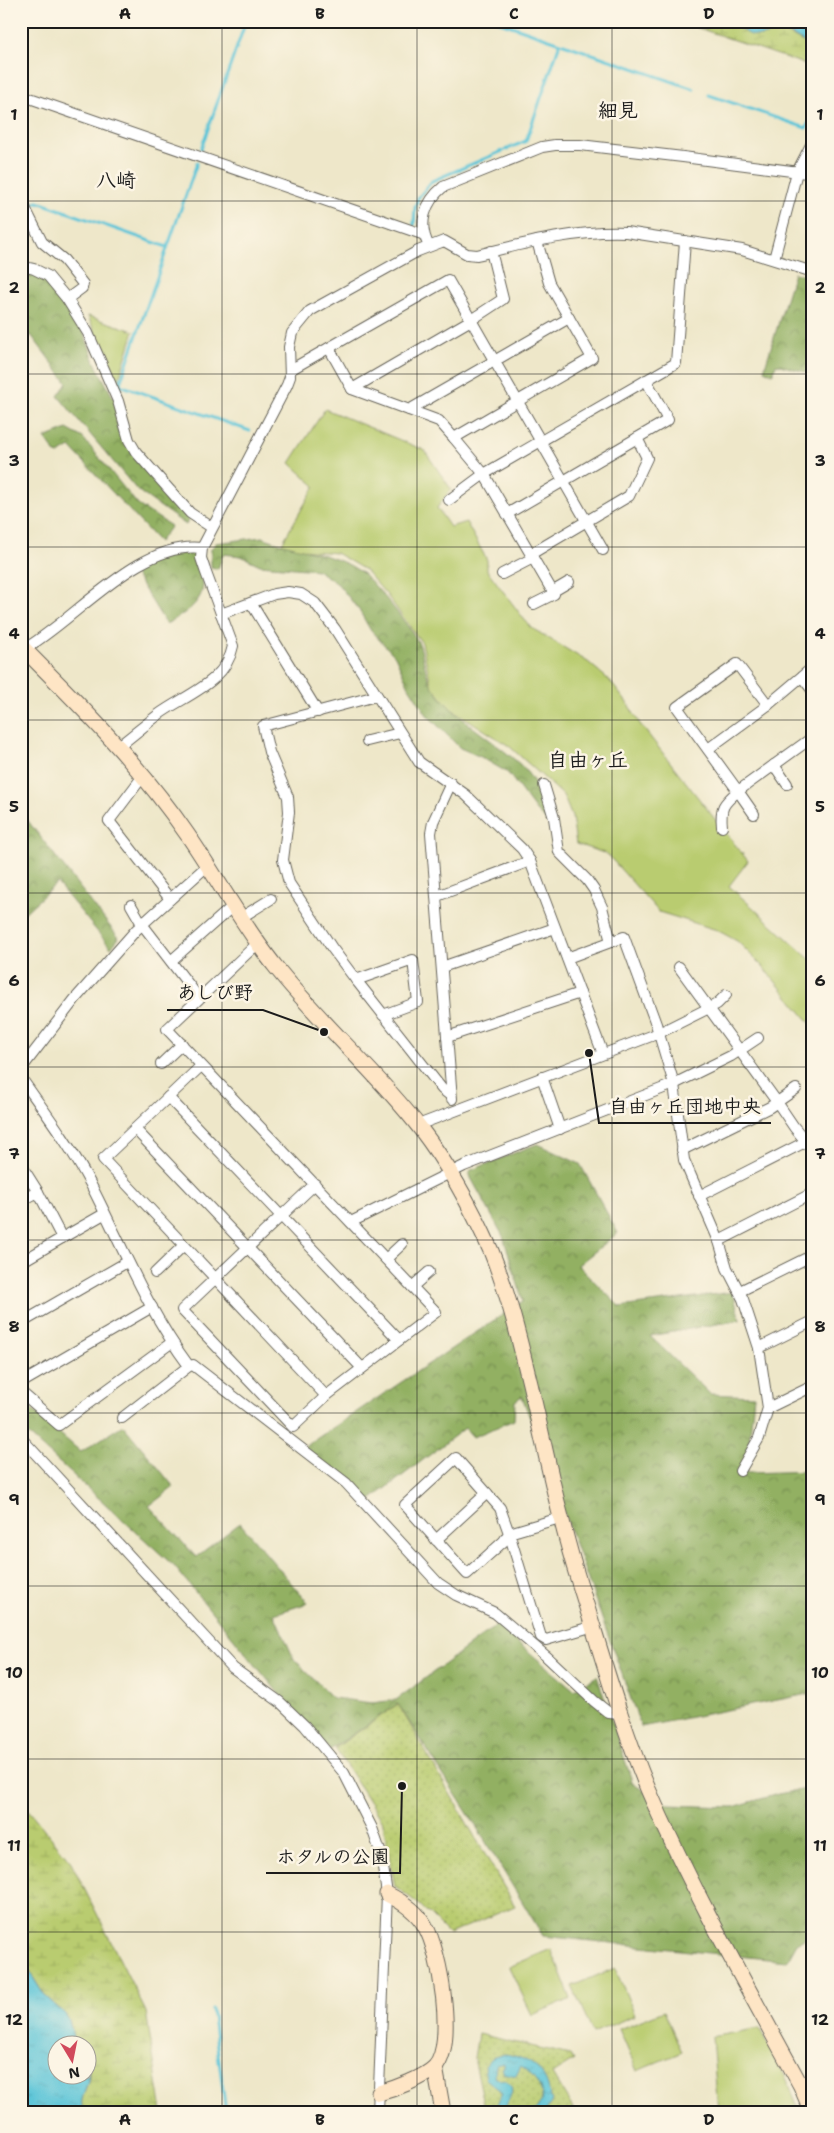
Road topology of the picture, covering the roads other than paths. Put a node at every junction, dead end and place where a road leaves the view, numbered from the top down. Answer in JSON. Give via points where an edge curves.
{"nodes":[{"id":1,"x":21,"y":95,"type":"edge"},
{"id":2,"x":813,"y":141,"type":"edge"},
{"id":3,"x":797,"y":172,"type":"junction"},
{"id":4,"x":813,"y":176,"type":"edge"},
{"id":5,"x":21,"y":200,"type":"edge"},
{"id":6,"x":422,"y":234,"type":"junction"},
{"id":7,"x":537,"y":240,"type":"junction"},
{"id":8,"x":685,"y":241,"type":"junction"},
{"id":9,"x":429,"y":246,"type":"junction"},
{"id":10,"x":491,"y":251,"type":"junction"},
{"id":11,"x":774,"y":259,"type":"junction"},
{"id":12,"x":21,"y":266,"type":"edge"},
{"id":13,"x":813,"y":272,"type":"edge"},
{"id":14,"x":67,"y":299,"type":"junction"},
{"id":15,"x":569,"y":318,"type":"junction"},
{"id":16,"x":471,"y":320,"type":"junction"},
{"id":17,"x":329,"y":348,"type":"junction"},
{"id":18,"x":494,"y":361,"type":"junction"},
{"id":19,"x":290,"y":370,"type":"junction"},
{"id":20,"x":646,"y":380,"type":"junction"},
{"id":21,"x":352,"y":388,"type":"junction"},
{"id":22,"x":517,"y":401,"type":"junction"},
{"id":23,"x":409,"y":410,"type":"junction"},
{"id":24,"x":454,"y":438,"type":"junction"},
{"id":25,"x":637,"y":438,"type":"junction"},
{"id":26,"x":540,"y":441,"type":"junction"},
{"id":27,"x":484,"y":474,"type":"junction"},
{"id":28,"x":563,"y":481,"type":"junction"},
{"id":29,"x":450,"y":500,"type":"dead end"},
{"id":30,"x":508,"y":514,"type":"junction"},
{"id":31,"x":586,"y":521,"type":"junction"},
{"id":32,"x":211,"y":528,"type":"junction"},
{"id":33,"x":202,"y":548,"type":"junction"},
{"id":34,"x":603,"y":550,"type":"dead end"},
{"id":35,"x":532,"y":556,"type":"junction"},
{"id":36,"x":502,"y":574,"type":"dead end"},
{"id":37,"x":569,"y":582,"type":"dead end"},
{"id":38,"x":552,"y":592,"type":"junction"},
{"id":39,"x":251,"y":603,"type":"junction"},
{"id":40,"x":534,"y":604,"type":"dead end"},
{"id":41,"x":221,"y":614,"type":"junction"},
{"id":42,"x":22,"y":649,"type":"edge"},
{"id":43,"x":813,"y":667,"type":"edge"},
{"id":44,"x":802,"y":677,"type":"junction"},
{"id":45,"x":813,"y":691,"type":"edge"},
{"id":46,"x":376,"y":696,"type":"junction"},
{"id":47,"x":768,"y":705,"type":"junction"},
{"id":48,"x":318,"y":712,"type":"junction"},
{"id":49,"x":400,"y":733,"type":"junction"},
{"id":50,"x":813,"y":737,"type":"edge"},
{"id":51,"x":366,"y":742,"type":"dead end"},
{"id":52,"x":118,"y":746,"type":"junction"},
{"id":53,"x":708,"y":749,"type":"junction"},
{"id":54,"x":774,"y":765,"type":"junction"},
{"id":55,"x":143,"y":776,"type":"junction"},
{"id":56,"x":451,"y":783,"type":"junction"},
{"id":57,"x":787,"y":784,"type":"dead end"},
{"id":58,"x":544,"y":785,"type":"dead end"},
{"id":59,"x":738,"y":791,"type":"junction"},
{"id":60,"x":754,"y":814,"type":"dead end"},
{"id":61,"x":722,"y":827,"type":"dead end"},
{"id":62,"x":530,"y":861,"type":"junction"},
{"id":63,"x":208,"y":865,"type":"junction"},
{"id":64,"x":437,"y":896,"type":"junction"},
{"id":65,"x":170,"y":899,"type":"junction"},
{"id":66,"x":271,"y":899,"type":"dead end"},
{"id":67,"x":131,"y":905,"type":"dead end"},
{"id":68,"x":238,"y":911,"type":"junction"},
{"id":69,"x":142,"y":924,"type":"junction"},
{"id":70,"x":555,"y":928,"type":"junction"},
{"id":71,"x":611,"y":942,"type":"junction"},
{"id":72,"x":258,"y":943,"type":"junction"},
{"id":73,"x":567,"y":958,"type":"junction"},
{"id":74,"x":171,"y":961,"type":"junction"},
{"id":75,"x":679,"y":967,"type":"dead end"},
{"id":76,"x":442,"y":968,"type":"junction"},
{"id":77,"x":356,"y":980,"type":"junction"},
{"id":78,"x":580,"y":993,"type":"junction"},
{"id":79,"x":726,"y":996,"type":"dead end"},
{"id":80,"x":200,"y":998,"type":"junction"},
{"id":81,"x":709,"y":1008,"type":"junction"},
{"id":82,"x":383,"y":1015,"type":"junction"},
{"id":83,"x":659,"y":1033,"type":"junction"},
{"id":84,"x":447,"y":1037,"type":"junction"},
{"id":85,"x":758,"y":1038,"type":"dead end"},
{"id":86,"x":182,"y":1044,"type":"junction"},
{"id":87,"x":739,"y":1052,"type":"junction"},
{"id":88,"x":602,"y":1054,"type":"junction"},
{"id":89,"x":161,"y":1064,"type":"dead end"},
{"id":90,"x":202,"y":1066,"type":"junction"},
{"id":91,"x":21,"y":1069,"type":"edge"},
{"id":92,"x":542,"y":1077,"type":"junction"},
{"id":93,"x":21,"y":1078,"type":"edge"},
{"id":94,"x":674,"y":1084,"type":"junction"},
{"id":95,"x":796,"y":1089,"type":"dead end"},
{"id":96,"x":452,"y":1096,"type":"junction"},
{"id":97,"x":168,"y":1097,"type":"junction"},
{"id":98,"x":778,"y":1102,"type":"junction"},
{"id":99,"x":452,"y":1110,"type":"junction"},
{"id":100,"x":418,"y":1125,"type":"junction"},
{"id":101,"x":135,"y":1129,"type":"junction"},
{"id":102,"x":560,"y":1129,"type":"junction"},
{"id":103,"x":811,"y":1143,"type":"edge"},
{"id":104,"x":682,"y":1150,"type":"junction"},
{"id":105,"x":21,"y":1165,"type":"edge"},
{"id":106,"x":451,"y":1173,"type":"junction"},
{"id":107,"x":315,"y":1184,"type":"junction"},
{"id":108,"x":38,"y":1192,"type":"junction"},
{"id":109,"x":813,"y":1193,"type":"edge"},
{"id":110,"x":699,"y":1196,"type":"junction"},
{"id":111,"x":21,"y":1201,"type":"edge"},
{"id":112,"x":104,"y":1214,"type":"junction"},
{"id":113,"x":281,"y":1216,"type":"junction"},
{"id":114,"x":351,"y":1222,"type":"junction"},
{"id":115,"x":62,"y":1238,"type":"junction"},
{"id":116,"x":719,"y":1241,"type":"junction"},
{"id":117,"x":402,"y":1244,"type":"dead end"},
{"id":118,"x":184,"y":1246,"type":"junction"},
{"id":119,"x":248,"y":1247,"type":"junction"},
{"id":120,"x":813,"y":1255,"type":"edge"},
{"id":121,"x":386,"y":1259,"type":"junction"},
{"id":122,"x":21,"y":1262,"type":"edge"},
{"id":123,"x":127,"y":1262,"type":"junction"},
{"id":124,"x":429,"y":1272,"type":"dead end"},
{"id":125,"x":156,"y":1273,"type":"dead end"},
{"id":126,"x":216,"y":1279,"type":"junction"},
{"id":127,"x":412,"y":1287,"type":"junction"},
{"id":128,"x":740,"y":1291,"type":"junction"},
{"id":129,"x":152,"y":1307,"type":"junction"},
{"id":130,"x":813,"y":1321,"type":"edge"},
{"id":131,"x":21,"y":1323,"type":"edge"},
{"id":132,"x":399,"y":1340,"type":"junction"},
{"id":133,"x":171,"y":1343,"type":"junction"},
{"id":134,"x":759,"y":1348,"type":"junction"},
{"id":135,"x":189,"y":1366,"type":"junction"},
{"id":136,"x":362,"y":1368,"type":"junction"},
{"id":137,"x":21,"y":1383,"type":"edge"},
{"id":138,"x":813,"y":1386,"type":"edge"},
{"id":139,"x":21,"y":1392,"type":"edge"},
{"id":140,"x":326,"y":1396,"type":"junction"},
{"id":141,"x":768,"y":1408,"type":"junction"},
{"id":142,"x":122,"y":1418,"type":"dead end"},
{"id":143,"x":21,"y":1438,"type":"edge"},
{"id":144,"x":740,"y":1471,"type":"dead end"},
{"id":145,"x":487,"y":1493,"type":"junction"},
{"id":146,"x":560,"y":1518,"type":"junction"},
{"id":147,"x":509,"y":1534,"type":"junction"},
{"id":148,"x":436,"y":1540,"type":"junction"},
{"id":149,"x":594,"y":1626,"type":"junction"},
{"id":150,"x":620,"y":1714,"type":"junction"},
{"id":151,"x":387,"y":1894,"type":"junction"},
{"id":152,"x":435,"y":2067,"type":"junction"},
{"id":153,"x":379,"y":2093,"type":"junction"},
{"id":154,"x":378,"y":2112,"type":"edge"},
{"id":155,"x":443,"y":2112,"type":"edge"},
{"id":156,"x":812,"y":2112,"type":"edge"}],
"edges":[{"from":1,"to":6,"type":"street"},
{"from":2,"to":3,"type":"street"},
{"from":3,"to":4,"type":"street"},
{"from":3,"to":6,"type":"street","via":[[580,145],[542,147],[444,187],[427,206]]},
{"from":3,"to":11,"type":"street"},
{"from":5,"to":14,"type":"street","via":[[42,242],[64,260],[83,284]]},
{"from":6,"to":9,"type":"street"},
{"from":7,"to":8,"type":"street","via":[[608,231]]},
{"from":7,"to":10,"type":"street"},
{"from":7,"to":15,"type":"street","via":[[549,283]]},
{"from":8,"to":11,"type":"street"},
{"from":8,"to":20,"type":"street","via":[[676,363]]},
{"from":9,"to":10,"type":"street","via":[[444,241],[467,254]]},
{"from":9,"to":19,"type":"street","via":[[310,311],[292,332]]},
{"from":10,"to":16,"type":"street","via":[[503,299]]},
{"from":11,"to":13,"type":"street"},
{"from":12,"to":14,"type":"street","via":[[48,276]]},
{"from":14,"to":32,"type":"street","via":[[88,333],[136,452],[190,513]]},
{"from":15,"to":18,"type":"street"},
{"from":15,"to":22,"type":"street","via":[[592,358]]},
{"from":16,"to":17,"type":"street","via":[[448,280]]},
{"from":16,"to":18,"type":"street"},
{"from":16,"to":21,"type":"street"},
{"from":17,"to":19,"type":"street"},
{"from":17,"to":21,"type":"street"},
{"from":18,"to":22,"type":"street"},
{"from":18,"to":23,"type":"street"},
{"from":19,"to":32,"type":"street","via":[[284,391]]},
{"from":20,"to":25,"type":"street","via":[[668,420]]},
{"from":20,"to":26,"type":"street"},
{"from":21,"to":23,"type":"street"},
{"from":22,"to":24,"type":"street"},
{"from":22,"to":26,"type":"street"},
{"from":23,"to":24,"type":"street","via":[[439,421]]},
{"from":24,"to":27,"type":"street"},
{"from":25,"to":28,"type":"street"},
{"from":25,"to":31,"type":"street","via":[[647,458],[629,496]]},
{"from":26,"to":27,"type":"street"},
{"from":26,"to":28,"type":"street"},
{"from":27,"to":29,"type":"street"},
{"from":27,"to":30,"type":"street"},
{"from":28,"to":30,"type":"street"},
{"from":28,"to":31,"type":"street"},
{"from":30,"to":35,"type":"street"},
{"from":31,"to":34,"type":"street"},
{"from":31,"to":35,"type":"street"},
{"from":32,"to":33,"type":"street"},
{"from":33,"to":41,"type":"street","via":[[201,558]]},
{"from":33,"to":42,"type":"street","via":[[168,551],[141,562]]},
{"from":35,"to":36,"type":"street"},
{"from":35,"to":38,"type":"street"},
{"from":37,"to":38,"type":"street"},
{"from":38,"to":40,"type":"street","via":[[554,594]]},
{"from":39,"to":41,"type":"street"},
{"from":39,"to":46,"type":"street","via":[[288,592],[308,597],[325,615]]},
{"from":39,"to":48,"type":"street"},
{"from":41,"to":52,"type":"street","via":[[233,646],[224,667],[214,679],[159,714]]},
{"from":42,"to":52,"type":"street","via":[[81,704]]},
{"from":43,"to":44,"type":"street"},
{"from":44,"to":45,"type":"street"},
{"from":44,"to":47,"type":"street"},
{"from":46,"to":48,"type":"street"},
{"from":46,"to":49,"type":"street"},
{"from":47,"to":53,"type":"street"},
{"from":47,"to":53,"type":"street","via":[[737,664],[677,707]]},
{"from":48,"to":77,"type":"street","via":[[263,726],[269,752],[288,797],[283,860],[286,875],[300,902]]},
{"from":49,"to":51,"type":"street"},
{"from":49,"to":56,"type":"street","via":[[419,762]]},
{"from":50,"to":54,"type":"street"},
{"from":52,"to":55,"type":"street"},
{"from":53,"to":59,"type":"street"},
{"from":54,"to":57,"type":"street"},
{"from":54,"to":59,"type":"street"},
{"from":55,"to":63,"type":"street"},
{"from":55,"to":65,"type":"street","via":[[109,821]]},
{"from":56,"to":62,"type":"street","via":[[522,849]]},
{"from":56,"to":64,"type":"street","via":[[432,827]]},
{"from":58,"to":71,"type":"street","via":[[554,818],[559,852],[594,890]]},
{"from":59,"to":60,"type":"street"},
{"from":59,"to":61,"type":"street","via":[[723,804]]},
{"from":62,"to":64,"type":"street"},
{"from":62,"to":70,"type":"street"},
{"from":63,"to":65,"type":"street"},
{"from":63,"to":68,"type":"street"},
{"from":64,"to":76,"type":"street"},
{"from":65,"to":69,"type":"street"},
{"from":66,"to":68,"type":"street"},
{"from":67,"to":69,"type":"street"},
{"from":68,"to":72,"type":"street"},
{"from":68,"to":74,"type":"street"},
{"from":69,"to":74,"type":"street"},
{"from":69,"to":91,"type":"street","via":[[75,999]]},
{"from":70,"to":73,"type":"street"},
{"from":70,"to":76,"type":"street"},
{"from":71,"to":73,"type":"street"},
{"from":71,"to":83,"type":"street","via":[[624,937]]},
{"from":72,"to":80,"type":"street"},
{"from":72,"to":100,"type":"street","via":[[303,999]]},
{"from":73,"to":78,"type":"street"},
{"from":74,"to":80,"type":"street"},
{"from":75,"to":81,"type":"street"},
{"from":76,"to":84,"type":"street"},
{"from":77,"to":82,"type":"street"},
{"from":77,"to":82,"type":"street","via":[[413,960],[418,1002]]},
{"from":78,"to":84,"type":"street"},
{"from":78,"to":88,"type":"street"},
{"from":79,"to":81,"type":"street"},
{"from":80,"to":86,"type":"street","via":[[167,1029]]},
{"from":81,"to":83,"type":"street"},
{"from":81,"to":87,"type":"street"},
{"from":82,"to":96,"type":"street"},
{"from":83,"to":88,"type":"street"},
{"from":83,"to":94,"type":"street"},
{"from":84,"to":96,"type":"street"},
{"from":85,"to":87,"type":"street"},
{"from":86,"to":89,"type":"street"},
{"from":86,"to":90,"type":"street"},
{"from":87,"to":94,"type":"street"},
{"from":87,"to":98,"type":"street"},
{"from":88,"to":92,"type":"street"},
{"from":90,"to":97,"type":"street"},
{"from":90,"to":107,"type":"street"},
{"from":92,"to":99,"type":"street"},
{"from":92,"to":102,"type":"street"},
{"from":93,"to":112,"type":"street","via":[[69,1148]]},
{"from":94,"to":102,"type":"street"},
{"from":94,"to":104,"type":"street"},
{"from":95,"to":98,"type":"street"},
{"from":96,"to":99,"type":"street"},
{"from":97,"to":101,"type":"street"},
{"from":97,"to":113,"type":"street"},
{"from":98,"to":103,"type":"street","via":[[794,1127]]},
{"from":98,"to":104,"type":"street"},
{"from":99,"to":100,"type":"street"},
{"from":100,"to":106,"type":"street"},
{"from":101,"to":118,"type":"street","via":[[103,1159]]},
{"from":101,"to":119,"type":"street"},
{"from":102,"to":106,"type":"street"},
{"from":103,"to":110,"type":"street"},
{"from":104,"to":110,"type":"street"},
{"from":105,"to":108,"type":"street"},
{"from":106,"to":114,"type":"street"},
{"from":106,"to":146,"type":"street","via":[[477,1222],[507,1296],[522,1347]]},
{"from":107,"to":113,"type":"street"},
{"from":107,"to":114,"type":"street"},
{"from":108,"to":111,"type":"street"},
{"from":108,"to":115,"type":"street"},
{"from":109,"to":116,"type":"street"},
{"from":110,"to":116,"type":"street"},
{"from":112,"to":115,"type":"street"},
{"from":112,"to":123,"type":"street"},
{"from":113,"to":119,"type":"street"},
{"from":113,"to":132,"type":"street"},
{"from":114,"to":121,"type":"street"},
{"from":115,"to":122,"type":"street"},
{"from":116,"to":128,"type":"street"},
{"from":117,"to":121,"type":"street"},
{"from":118,"to":125,"type":"street"},
{"from":118,"to":126,"type":"street"},
{"from":119,"to":126,"type":"street"},
{"from":119,"to":136,"type":"street"},
{"from":120,"to":128,"type":"street"},
{"from":121,"to":127,"type":"street"},
{"from":123,"to":129,"type":"street"},
{"from":123,"to":131,"type":"street"},
{"from":124,"to":127,"type":"street"},
{"from":126,"to":140,"type":"street"},
{"from":126,"to":140,"type":"street","via":[[182,1310],[293,1427]]},
{"from":127,"to":132,"type":"street","via":[[436,1312]]},
{"from":128,"to":134,"type":"street"},
{"from":129,"to":133,"type":"street"},
{"from":129,"to":137,"type":"street"},
{"from":130,"to":134,"type":"street"},
{"from":132,"to":136,"type":"street"},
{"from":133,"to":135,"type":"street"},
{"from":133,"to":139,"type":"street","via":[[59,1425]]},
{"from":134,"to":141,"type":"street"},
{"from":135,"to":142,"type":"street"},
{"from":135,"to":150,"type":"street","via":[[193,1365],[346,1482],[438,1583],[495,1614],[594,1702],[609,1713]]},
{"from":136,"to":140,"type":"street"},
{"from":138,"to":141,"type":"street"},
{"from":141,"to":144,"type":"street","via":[[759,1438]]},
{"from":143,"to":151,"type":"street","via":[[57,1482],[233,1668],[280,1702],[329,1754],[344,1773],[372,1828],[381,1854]]},
{"from":145,"to":147,"type":"street","via":[[500,1508]]},
{"from":145,"to":148,"type":"street"},
{"from":145,"to":148,"type":"street","via":[[456,1458],[434,1478],[405,1505]]},
{"from":146,"to":147,"type":"street"},
{"from":146,"to":149,"type":"street"},
{"from":147,"to":148,"type":"street","via":[[467,1574]]},
{"from":147,"to":149,"type":"street","via":[[541,1637],[546,1640]]},
{"from":149,"to":150,"type":"street"},
{"from":150,"to":156,"type":"street","via":[[688,1877]]},
{"from":151,"to":152,"type":"street","via":[[419,1917],[431,1938],[445,2013],[441,2056]]},
{"from":151,"to":153,"type":"street"},
{"from":152,"to":153,"type":"street"},
{"from":152,"to":155,"type":"street"},
{"from":153,"to":154,"type":"street"}]}
